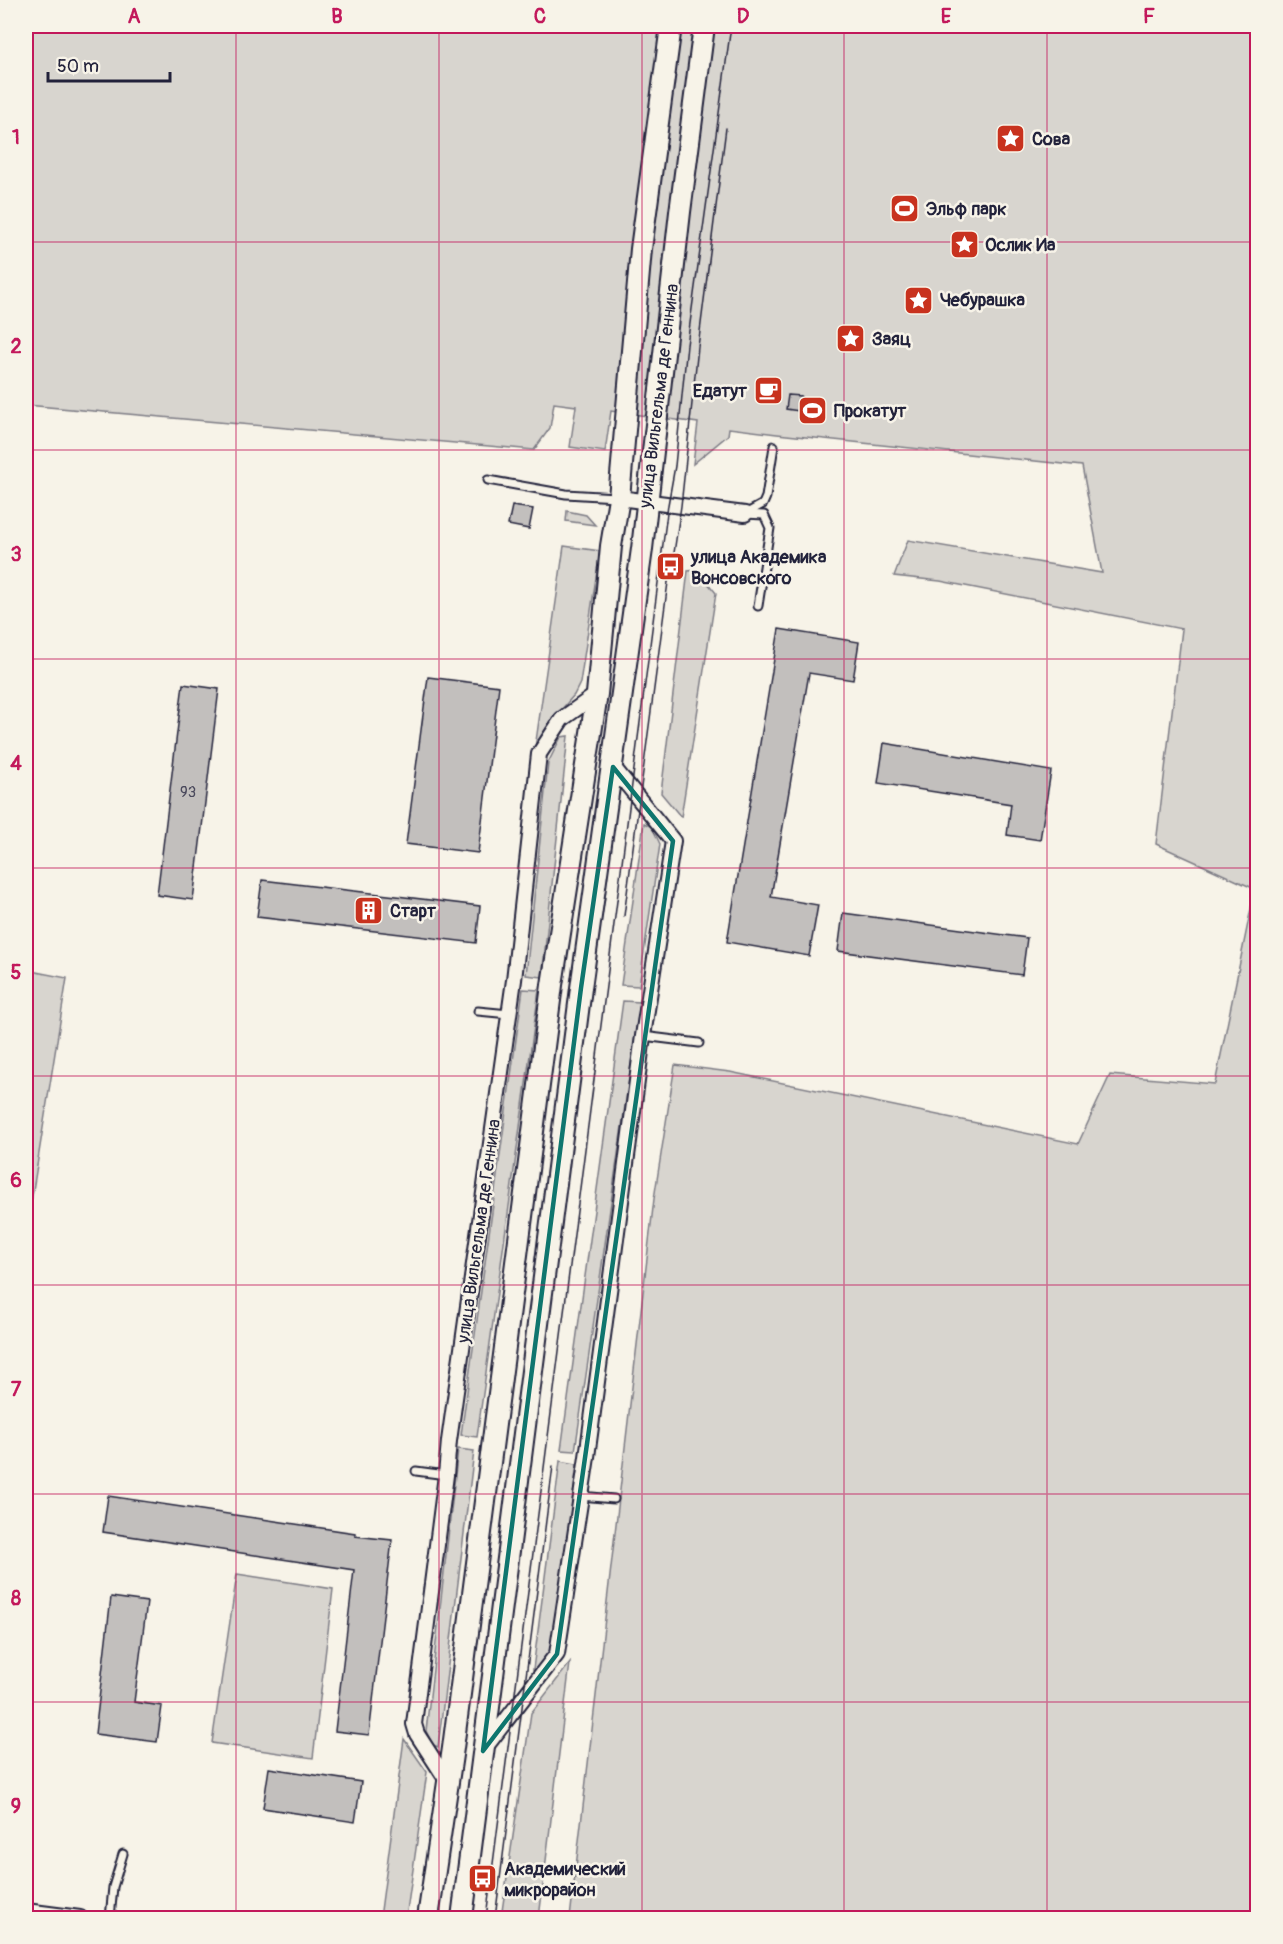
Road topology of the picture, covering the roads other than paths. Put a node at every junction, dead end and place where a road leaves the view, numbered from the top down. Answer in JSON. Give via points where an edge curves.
{"nodes":[{"id":1,"x":671,"y":26,"type":"edge"},
{"id":2,"x":705,"y":26,"type":"edge"},
{"id":3,"x":774,"y":446,"type":"dead end"},
{"id":4,"x":488,"y":480,"type":"dead end"},
{"id":5,"x":619,"y":498,"type":"junction"},
{"id":6,"x":647,"y":502,"type":"junction"},
{"id":7,"x":745,"y":514,"type":"junction"},
{"id":8,"x":758,"y":606,"type":"dead end"},
{"id":9,"x":597,"y":694,"type":"junction"},
{"id":10,"x":613,"y":767,"type":"junction"},
{"id":11,"x":478,"y":1011,"type":"dead end"},
{"id":12,"x":509,"y":1014,"type":"junction"},
{"id":13,"x":643,"y":1036,"type":"junction"},
{"id":14,"x":699,"y":1043,"type":"dead end"},
{"id":15,"x":416,"y":1472,"type":"dead end"},
{"id":16,"x":446,"y":1475,"type":"junction"},
{"id":17,"x":581,"y":1496,"type":"junction"},
{"id":18,"x":614,"y":1499,"type":"dead end"},
{"id":19,"x":483,"y":1751,"type":"junction"},
{"id":20,"x":448,"y":1782,"type":"junction"},
{"id":21,"x":123,"y":1854,"type":"dead end"},
{"id":22,"x":26,"y":1911,"type":"edge"},
{"id":23,"x":80,"y":1918,"type":"edge"},
{"id":24,"x":110,"y":1918,"type":"edge"},
{"id":25,"x":428,"y":1918,"type":"edge"},
{"id":26,"x":462,"y":1918,"type":"edge"}],
"edges":[{"from":1,"to":5,"type":"main road","name":"улица Вильгельма де Геннина","via":[[641,249]]},
{"from":2,"to":6,"type":"main road","name":"улица Вильгельма де Геннина"},
{"from":3,"to":7,"type":"lane","via":[[766,497],[763,504]]},
{"from":4,"to":5,"type":"lane","via":[[566,494]]},
{"from":5,"to":6,"type":"street"},
{"from":5,"to":9,"type":"main road","name":"улица Вильгельма де Геннина"},
{"from":6,"to":7,"type":"street"},
{"from":6,"to":10,"type":"main road","name":"улица Вильгельма де Геннина"},
{"from":7,"to":8,"type":"lane","via":[[764,515],[771,528]]},
{"from":9,"to":12,"type":"street","name":"улица Вильгельма де Геннина","via":[[562,718],[539,754]]},
{"from":9,"to":20,"type":"main road","name":"улица Вильгельма де Геннина","via":[[552,985]]},
{"from":10,"to":13,"type":"street","via":[[673,841]]},
{"from":10,"to":19,"type":"main road","name":"улица Вильгельма де Геннина"},
{"from":11,"to":12,"type":"lane"},
{"from":12,"to":16,"type":"street","name":"улица Вильгельма де Геннина"},
{"from":13,"to":14,"type":"lane"},
{"from":13,"to":17,"type":"street"},
{"from":15,"to":16,"type":"lane"},
{"from":16,"to":20,"type":"street","name":"улица Вильгельма де Геннина","via":[[414,1724]]},
{"from":17,"to":18,"type":"lane"},
{"from":17,"to":19,"type":"street","via":[[557,1654]]},
{"from":19,"to":26,"type":"main road","name":"улица Вильгельма де Геннина"},
{"from":20,"to":25,"type":"main road","name":"улица Вильгельма де Геннина"},
{"from":21,"to":24,"type":"lane","via":[[113,1887]]},
{"from":22,"to":23,"type":"street"}]}
